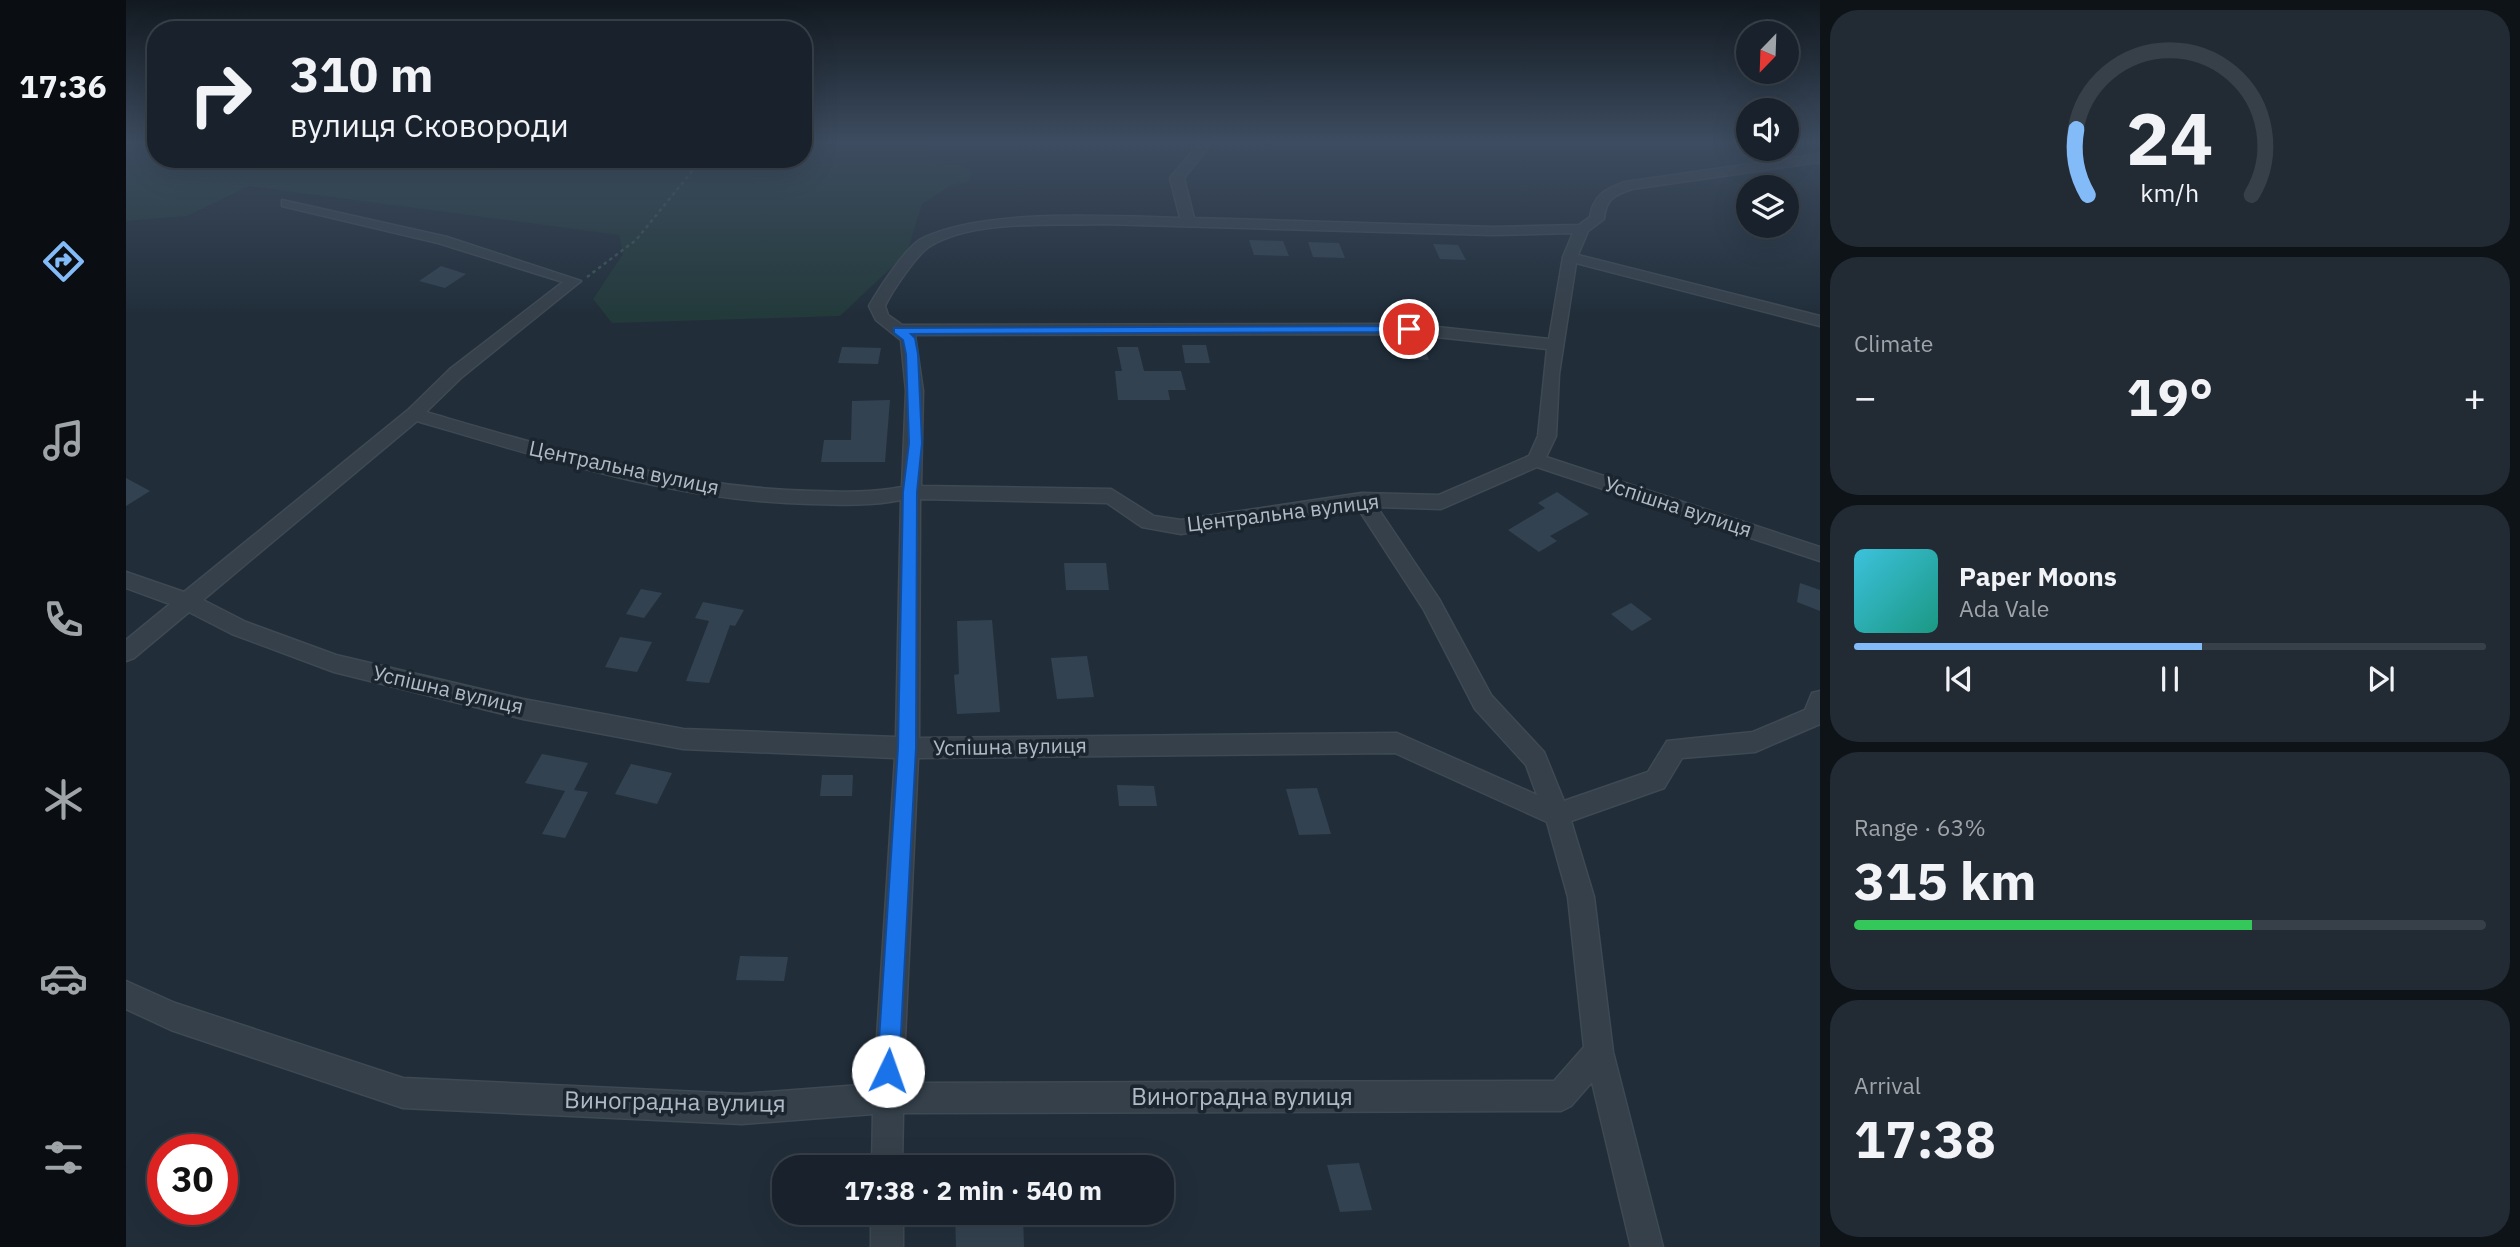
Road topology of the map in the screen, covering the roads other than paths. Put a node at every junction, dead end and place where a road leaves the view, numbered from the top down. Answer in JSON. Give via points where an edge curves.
{"nodes":[{"id":1,"x":1182,"y":199,"type":"edge"},
{"id":2,"x":1603,"y":199,"type":"edge"},
{"id":3,"x":287,"y":203,"type":"dead end"},
{"id":4,"x":1188,"y":223,"type":"junction"},
{"id":5,"x":1582,"y":229,"type":"junction"},
{"id":6,"x":1570,"y":257,"type":"junction"},
{"id":7,"x":1820,"y":321,"type":"edge"},
{"id":8,"x":898,"y":330,"type":"junction"},
{"id":9,"x":1558,"y":345,"type":"junction"},
{"id":10,"x":414,"y":414,"type":"junction"},
{"id":11,"x":1536,"y":460,"type":"junction"},
{"id":12,"x":910,"y":492,"type":"junction"},
{"id":13,"x":1362,"y":500,"type":"junction"},
{"id":14,"x":1820,"y":554,"type":"edge"},
{"id":15,"x":126,"y":580,"type":"edge"},
{"id":16,"x":186,"y":601,"type":"junction"},
{"id":17,"x":126,"y":652,"type":"edge"},
{"id":18,"x":1820,"y":700,"type":"edge"},
{"id":19,"x":907,"y":748,"type":"junction"},
{"id":20,"x":1557,"y":815,"type":"junction"},
{"id":21,"x":126,"y":995,"type":"edge"},
{"id":22,"x":1599,"y":1052,"type":"junction"},
{"id":23,"x":887,"y":1098,"type":"junction"},
{"id":24,"x":887,"y":1155,"type":"edge"},
{"id":25,"x":887,"y":1225,"type":"edge"},
{"id":26,"x":887,"y":1247,"type":"edge"},
{"id":27,"x":1647,"y":1247,"type":"edge"}],
"edges":[{"from":1,"to":4,"type":"street"},
{"from":2,"to":5,"type":"street","via":[[1597,219]]},
{"from":3,"to":10,"type":"street","via":[[442,240],[574,281],[456,373]]},
{"from":4,"to":5,"type":"street"},
{"from":4,"to":8,"type":"street","via":[[1102,220],[978,225],[939,236],[924,243],[877,306],[881,317]]},
{"from":5,"to":6,"type":"street"},
{"from":6,"to":7,"type":"street"},
{"from":6,"to":9,"type":"street"},
{"from":8,"to":9,"type":"street","via":[[1409,329]]},
{"from":8,"to":12,"type":"street","via":[[909,338],[914,370],[916,443]]},
{"from":9,"to":11,"type":"street","via":[[1547,436]]},
{"from":10,"to":12,"type":"street","name":"Центральна вулиця","via":[[576,462],[696,488],[873,499]]},
{"from":10,"to":16,"type":"street"},
{"from":11,"to":13,"type":"street","name":"Центральна вулиця","via":[[1441,502]]},
{"from":11,"to":14,"type":"street","name":"Успішна вулиця"},
{"from":12,"to":13,"type":"street","name":"Центральна вулиця","via":[[1111,496],[1149,522],[1181,527]]},
{"from":12,"to":19,"type":"street"},
{"from":13,"to":20,"type":"street","via":[[1432,605],[1483,702],[1536,759]]},
{"from":15,"to":16,"type":"street","name":"Успішна вулиця"},
{"from":16,"to":17,"type":"street"},
{"from":16,"to":19,"type":"street","name":"Успішна вулиця","via":[[239,628],[334,663],[523,709],[683,739]]},
{"from":18,"to":20,"type":"street","via":[[1814,716],[1755,742],[1675,748],[1656,780]]},
{"from":19,"to":20,"type":"street","name":"Успішна вулиця","via":[[1397,743]]},
{"from":19,"to":23,"type":"street"},
{"from":20,"to":22,"type":"street","via":[[1581,897]]},
{"from":21,"to":23,"type":"street","name":"Виноградна вулиця","via":[[171,1016],[403,1093],[742,1109]]},
{"from":22,"to":23,"type":"street","name":"Виноградна вулиця","via":[[1561,1096]]},
{"from":22,"to":27,"type":"street"},
{"from":23,"to":24,"type":"street"},
{"from":25,"to":26,"type":"street"}]}
